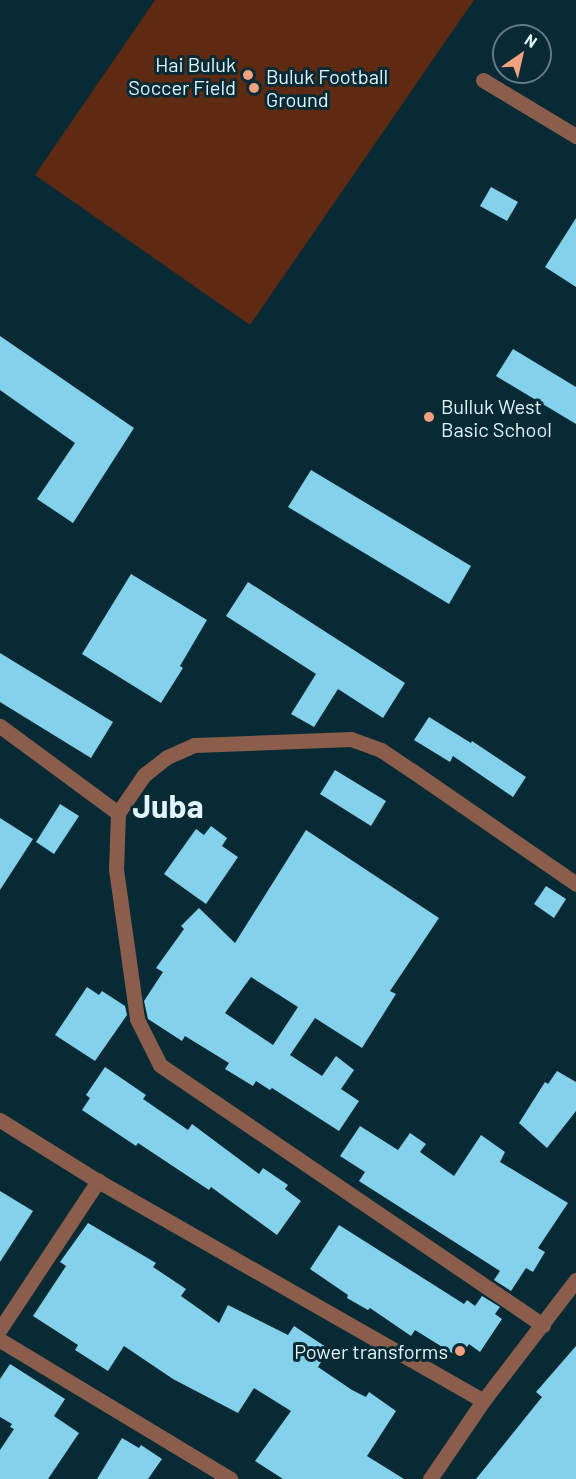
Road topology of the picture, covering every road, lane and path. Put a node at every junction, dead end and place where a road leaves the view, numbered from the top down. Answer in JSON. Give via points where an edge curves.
{"nodes":[{"id":1,"x":483,"y":80,"type":"dead end"},
{"id":2,"x":576,"y":136,"type":"edge"},
{"id":3,"x":0,"y":726,"type":"edge"},
{"id":4,"x":118,"y":813,"type":"junction"},
{"id":5,"x":576,"y":884,"type":"edge"},
{"id":6,"x":0,"y":1120,"type":"edge"},
{"id":7,"x":98,"y":1181,"type":"junction"},
{"id":8,"x":576,"y":1280,"type":"edge"},
{"id":9,"x":543,"y":1325,"type":"junction"},
{"id":10,"x":0,"y":1329,"type":"edge"},
{"id":11,"x":0,"y":1340,"type":"edge"},
{"id":12,"x":483,"y":1401,"type":"junction"},
{"id":13,"x":230,"y":1479,"type":"edge"},
{"id":14,"x":430,"y":1479,"type":"edge"}],
"edges":[{"from":1,"to":2,"type":"street"},
{"from":3,"to":4,"type":"street"},
{"from":4,"to":5,"type":"street","via":[[144,775],[194,745],[351,739],[381,750]]},
{"from":4,"to":9,"type":"street","via":[[116,869],[137,1019],[160,1065]]},
{"from":6,"to":7,"type":"street"},
{"from":7,"to":10,"type":"street"},
{"from":7,"to":12,"type":"street"},
{"from":8,"to":9,"type":"street"},
{"from":9,"to":12,"type":"street"},
{"from":11,"to":13,"type":"street"},
{"from":12,"to":14,"type":"street"}]}
